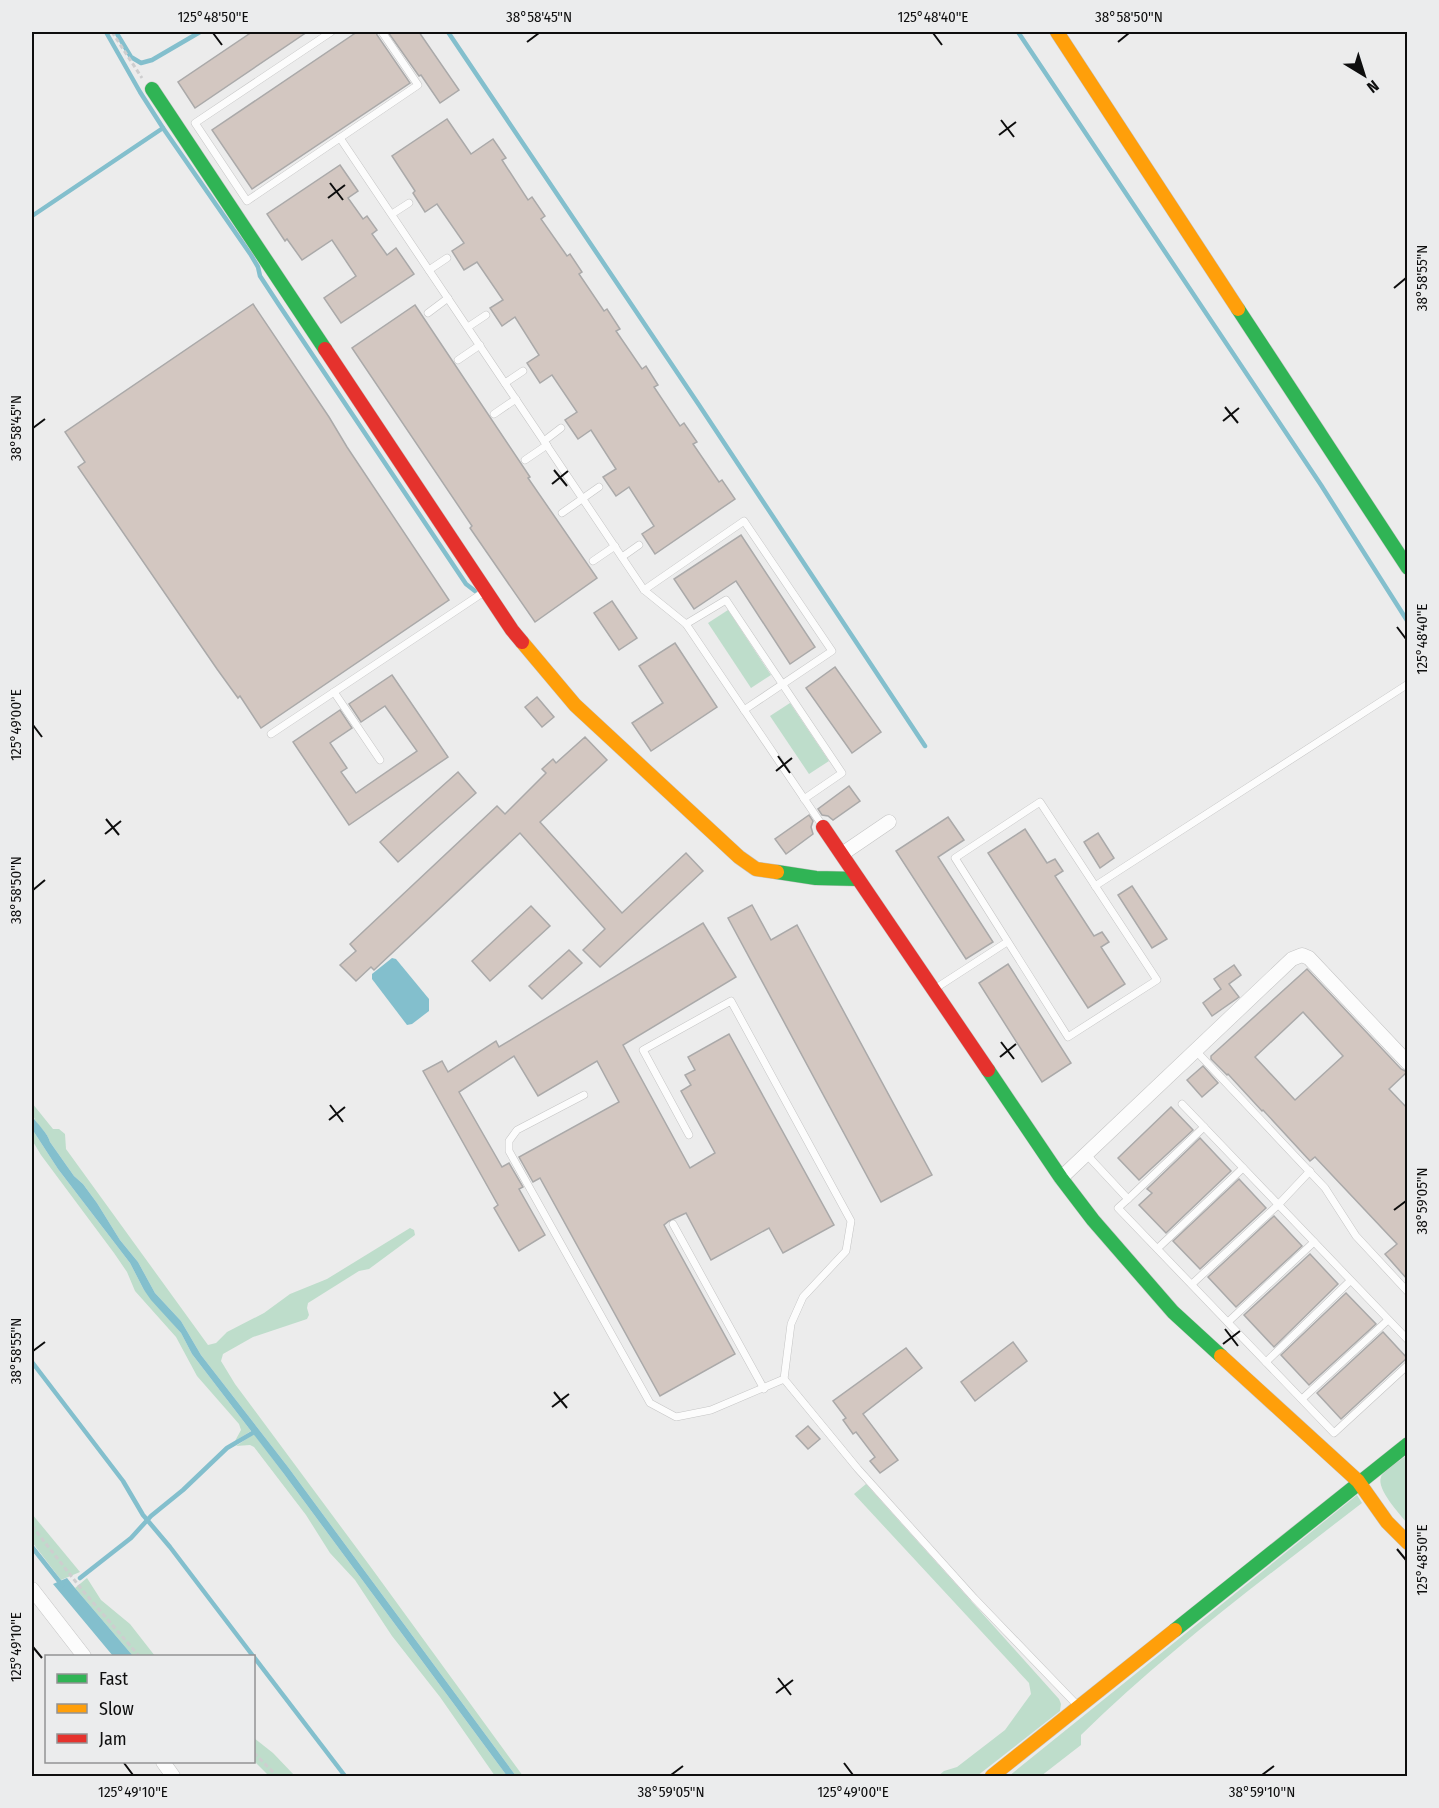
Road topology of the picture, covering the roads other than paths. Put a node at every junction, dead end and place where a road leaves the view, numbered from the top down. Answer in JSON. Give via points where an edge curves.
{"nodes":[{"id":1,"x":331,"y":32,"type":"edge"},
{"id":2,"x":382,"y":32,"type":"edge"},
{"id":3,"x":1057,"y":32,"type":"edge"},
{"id":4,"x":152,"y":89,"type":"road end"},
{"id":5,"x":340,"y":138,"type":"junction"},
{"id":6,"x":409,"y":203,"type":"dead end"},
{"id":7,"x":392,"y":214,"type":"junction"},
{"id":8,"x":447,"y":258,"type":"dead end"},
{"id":9,"x":429,"y":270,"type":"junction"},
{"id":10,"x":448,"y":298,"type":"junction"},
{"id":11,"x":428,"y":313,"type":"dead end"},
{"id":12,"x":486,"y":315,"type":"dead end"},
{"id":13,"x":468,"y":327,"type":"junction"},
{"id":14,"x":480,"y":345,"type":"junction"},
{"id":15,"x":458,"y":360,"type":"dead end"},
{"id":16,"x":524,"y":371,"type":"dead end"},
{"id":17,"x":505,"y":383,"type":"junction"},
{"id":18,"x":516,"y":399,"type":"junction"},
{"id":19,"x":494,"y":414,"type":"dead end"},
{"id":20,"x":561,"y":428,"type":"dead end"},
{"id":21,"x":545,"y":443,"type":"junction"},
{"id":22,"x":525,"y":460,"type":"dead end"},
{"id":23,"x":599,"y":487,"type":"dead end"},
{"id":24,"x":583,"y":498,"type":"junction"},
{"id":25,"x":561,"y":513,"type":"dead end"},
{"id":26,"x":639,"y":545,"type":"dead end"},
{"id":27,"x":615,"y":546,"type":"junction"},
{"id":28,"x":622,"y":557,"type":"junction"},
{"id":29,"x":593,"y":561,"type":"dead end"},
{"id":30,"x":1407,"y":568,"type":"edge"},
{"id":31,"x":486,"y":590,"type":"junction"},
{"id":32,"x":644,"y":590,"type":"junction"},
{"id":33,"x":686,"y":624,"type":"junction"},
{"id":34,"x":782,"y":684,"type":"junction"},
{"id":35,"x":1407,"y":684,"type":"edge"},
{"id":36,"x":334,"y":692,"type":"junction"},
{"id":37,"x":744,"y":710,"type":"junction"},
{"id":38,"x":271,"y":734,"type":"dead end"},
{"id":39,"x":380,"y":760,"type":"dead end"},
{"id":40,"x":804,"y":799,"type":"junction"},
{"id":41,"x":889,"y":822,"type":"dead end"},
{"id":42,"x":823,"y":827,"type":"joint"},
{"id":43,"x":842,"y":854,"type":"junction"},
{"id":44,"x":858,"y":879,"type":"junction"},
{"id":45,"x":1095,"y":886,"type":"junction"},
{"id":46,"x":1007,"y":942,"type":"junction"},
{"id":47,"x":933,"y":990,"type":"junction"},
{"id":48,"x":1196,"y":1050,"type":"junction"},
{"id":49,"x":1407,"y":1063,"type":"edge"},
{"id":50,"x":584,"y":1095,"type":"dead end"},
{"id":51,"x":1182,"y":1104,"type":"dead end"},
{"id":52,"x":1204,"y":1127,"type":"junction"},
{"id":53,"x":688,"y":1135,"type":"dead end"},
{"id":54,"x":1087,"y":1155,"type":"junction"},
{"id":55,"x":1244,"y":1168,"type":"junction"},
{"id":56,"x":1310,"y":1171,"type":"junction"},
{"id":57,"x":1061,"y":1179,"type":"junction"},
{"id":58,"x":1128,"y":1199,"type":"junction"},
{"id":59,"x":1278,"y":1205,"type":"junction"},
{"id":60,"x":672,"y":1224,"type":"dead end"},
{"id":61,"x":1314,"y":1242,"type":"junction"},
{"id":62,"x":1158,"y":1248,"type":"junction"},
{"id":63,"x":1350,"y":1281,"type":"junction"},
{"id":64,"x":1192,"y":1284,"type":"junction"},
{"id":65,"x":1407,"y":1292,"type":"edge"},
{"id":66,"x":1388,"y":1320,"type":"junction"},
{"id":67,"x":1228,"y":1322,"type":"junction"},
{"id":68,"x":1407,"y":1340,"type":"edge"},
{"id":69,"x":1266,"y":1362,"type":"junction"},
{"id":70,"x":1407,"y":1365,"type":"edge"},
{"id":71,"x":784,"y":1379,"type":"junction"},
{"id":72,"x":764,"y":1389,"type":"junction"},
{"id":73,"x":1302,"y":1399,"type":"junction"},
{"id":74,"x":1407,"y":1444,"type":"edge"},
{"id":75,"x":1358,"y":1481,"type":"junction"},
{"id":76,"x":1407,"y":1543,"type":"edge"},
{"id":77,"x":32,"y":1589,"type":"edge"},
{"id":78,"x":83,"y":1655,"type":"edge"},
{"id":79,"x":1080,"y":1708,"type":"junction"},
{"id":80,"x":164,"y":1763,"type":"edge"},
{"id":81,"x":173,"y":1776,"type":"edge"},
{"id":82,"x":992,"y":1776,"type":"edge"}],
"edges":[{"from":1,"to":5,"type":"lane","via":[[195,123],[247,201]]},
{"from":2,"to":5,"type":"lane","via":[[418,85]]},
{"from":3,"to":30,"type":"street"},
{"from":4,"to":31,"type":"street"},
{"from":5,"to":7,"type":"lane"},
{"from":6,"to":7,"type":"lane"},
{"from":7,"to":9,"type":"lane"},
{"from":8,"to":9,"type":"lane"},
{"from":9,"to":10,"type":"lane"},
{"from":10,"to":11,"type":"lane"},
{"from":10,"to":13,"type":"lane"},
{"from":12,"to":13,"type":"lane"},
{"from":13,"to":14,"type":"lane"},
{"from":14,"to":15,"type":"lane"},
{"from":14,"to":17,"type":"lane"},
{"from":16,"to":17,"type":"lane"},
{"from":17,"to":18,"type":"lane"},
{"from":18,"to":19,"type":"lane"},
{"from":18,"to":21,"type":"lane"},
{"from":20,"to":21,"type":"lane"},
{"from":21,"to":22,"type":"lane"},
{"from":21,"to":24,"type":"lane"},
{"from":23,"to":24,"type":"lane"},
{"from":24,"to":25,"type":"lane"},
{"from":24,"to":27,"type":"lane"},
{"from":26,"to":28,"type":"lane"},
{"from":27,"to":28,"type":"lane"},
{"from":27,"to":29,"type":"lane"},
{"from":28,"to":32,"type":"lane"},
{"from":31,"to":36,"type":"lane"},
{"from":31,"to":44,"type":"street","via":[[512,630],[575,705],[740,857],[756,869],[816,878]]},
{"from":32,"to":33,"type":"lane"},
{"from":32,"to":34,"type":"lane","via":[[744,521],[832,651]]},
{"from":33,"to":34,"type":"lane","via":[[726,600]]},
{"from":33,"to":37,"type":"lane"},
{"from":34,"to":37,"type":"lane"},
{"from":34,"to":40,"type":"lane","via":[[842,773]]},
{"from":35,"to":45,"type":"lane"},
{"from":36,"to":38,"type":"lane"},
{"from":36,"to":39,"type":"lane"},
{"from":37,"to":40,"type":"lane"},
{"from":40,"to":42,"type":"lane"},
{"from":41,"to":43,"type":"street"},
{"from":42,"to":43,"type":"street"},
{"from":43,"to":44,"type":"street"},
{"from":44,"to":47,"type":"street"},
{"from":45,"to":46,"type":"lane","via":[[1041,802],[955,858]]},
{"from":45,"to":46,"type":"lane","via":[[1157,980],[1068,1037]]},
{"from":46,"to":47,"type":"lane"},
{"from":47,"to":57,"type":"street"},
{"from":48,"to":49,"type":"street","via":[[1292,959],[1302,955]]},
{"from":48,"to":54,"type":"street"},
{"from":48,"to":56,"type":"lane"},
{"from":50,"to":72,"type":"lane","via":[[517,1130],[508,1141],[509,1151],[650,1403],[676,1418],[711,1410]]},
{"from":51,"to":52,"type":"lane"},
{"from":52,"to":55,"type":"lane"},
{"from":52,"to":58,"type":"lane"},
{"from":53,"to":71,"type":"lane","via":[[644,1050],[731,1001],[851,1221],[846,1251],[803,1297],[791,1324]]},
{"from":54,"to":57,"type":"street"},
{"from":54,"to":58,"type":"lane"},
{"from":55,"to":59,"type":"lane"},
{"from":55,"to":62,"type":"lane"},
{"from":56,"to":59,"type":"lane"},
{"from":56,"to":65,"type":"lane","via":[[1356,1236]]},
{"from":57,"to":75,"type":"street","via":[[1173,1312]]},
{"from":58,"to":62,"type":"lane","via":[[1118,1208]]},
{"from":59,"to":61,"type":"lane"},
{"from":59,"to":64,"type":"lane"},
{"from":60,"to":72,"type":"lane"},
{"from":61,"to":63,"type":"lane"},
{"from":61,"to":67,"type":"lane"},
{"from":62,"to":64,"type":"lane"},
{"from":63,"to":66,"type":"lane"},
{"from":63,"to":69,"type":"lane"},
{"from":64,"to":67,"type":"lane"},
{"from":66,"to":68,"type":"lane"},
{"from":66,"to":73,"type":"lane"},
{"from":67,"to":69,"type":"lane"},
{"from":69,"to":73,"type":"lane"},
{"from":70,"to":73,"type":"lane","via":[[1334,1433]]},
{"from":71,"to":72,"type":"lane"},
{"from":71,"to":79,"type":"lane","via":[[966,1590]]},
{"from":74,"to":75,"type":"street"},
{"from":75,"to":76,"type":"street"},
{"from":75,"to":79,"type":"street"},
{"from":77,"to":78,"type":"street"},
{"from":79,"to":82,"type":"street"},
{"from":80,"to":81,"type":"street"}]}
